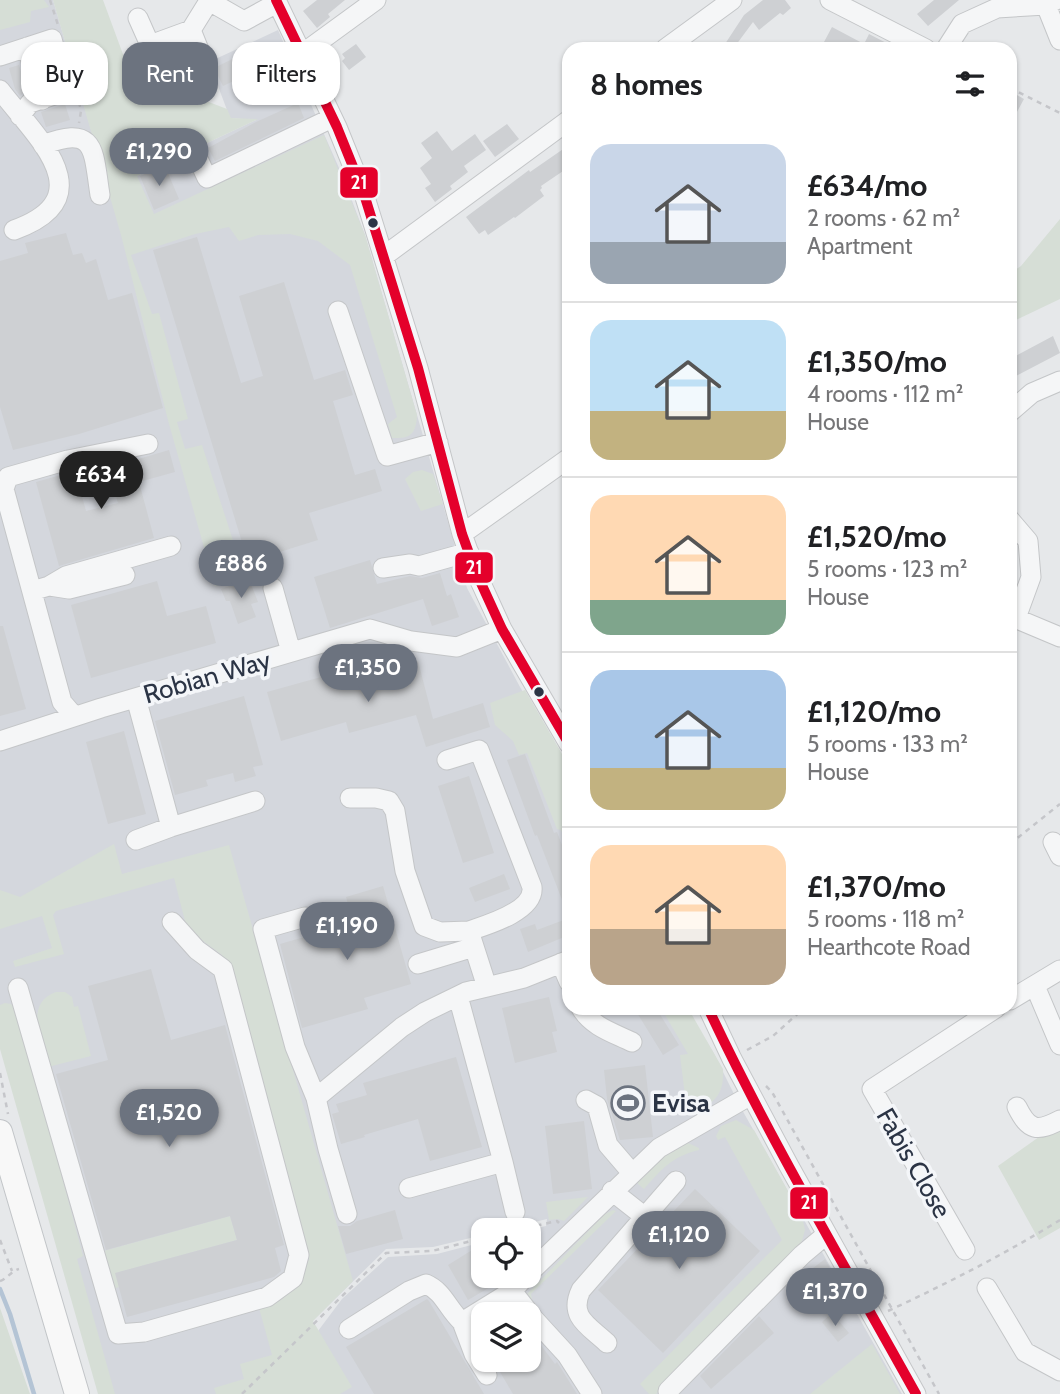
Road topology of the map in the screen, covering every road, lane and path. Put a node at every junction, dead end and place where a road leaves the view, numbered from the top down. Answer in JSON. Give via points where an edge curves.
{"nodes":[{"id":1,"x":376,"y":0,"type":"edge"},
{"id":2,"x":732,"y":0,"type":"edge"},
{"id":3,"x":830,"y":0,"type":"edge"},
{"id":4,"x":277,"y":1,"type":"edge"},
{"id":5,"x":1051,"y":2,"type":"edge"},
{"id":6,"x":138,"y":18,"type":"dead end"},
{"id":7,"x":191,"y":30,"type":"junction"},
{"id":8,"x":1060,"y":40,"type":"edge"},
{"id":9,"x":149,"y":42,"type":"edge"},
{"id":10,"x":158,"y":42,"type":"edge"},
{"id":11,"x":195,"y":42,"type":"edge"},
{"id":12,"x":296,"y":42,"type":"edge"},
{"id":13,"x":318,"y":42,"type":"edge"},
{"id":14,"x":675,"y":42,"type":"edge"},
{"id":15,"x":912,"y":42,"type":"edge"},
{"id":16,"x":951,"y":42,"type":"edge"},
{"id":17,"x":0,"y":56,"type":"edge"},
{"id":18,"x":0,"y":90,"type":"edge"},
{"id":19,"x":1017,"y":92,"type":"edge"},
{"id":20,"x":326,"y":105,"type":"edge"},
{"id":21,"x":1060,"y":113,"type":"edge"},
{"id":22,"x":20,"y":116,"type":"junction"},
{"id":23,"x":332,"y":118,"type":"junction"},
{"id":24,"x":562,"y":125,"type":"edge"},
{"id":25,"x":43,"y":145,"type":"junction"},
{"id":26,"x":199,"y":161,"type":"dead end"},
{"id":27,"x":100,"y":195,"type":"dead end"},
{"id":28,"x":14,"y":230,"type":"dead end"},
{"id":29,"x":384,"y":256,"type":"junction"},
{"id":30,"x":338,"y":311,"type":"dead end"},
{"id":31,"x":1060,"y":380,"type":"edge"},
{"id":32,"x":1017,"y":406,"type":"edge"},
{"id":33,"x":438,"y":442,"type":"junction"},
{"id":34,"x":148,"y":444,"type":"dead end"},
{"id":35,"x":562,"y":464,"type":"edge"},
{"id":36,"x":1017,"y":528,"type":"edge"},
{"id":37,"x":466,"y":543,"type":"junction"},
{"id":38,"x":171,"y":546,"type":"dead end"},
{"id":39,"x":383,"y":568,"type":"dead end"},
{"id":40,"x":125,"y":575,"type":"dead end"},
{"id":41,"x":273,"y":588,"type":"dead end"},
{"id":42,"x":40,"y":589,"type":"junction"},
{"id":43,"x":1017,"y":608,"type":"edge"},
{"id":44,"x":1017,"y":619,"type":"edge"},
{"id":45,"x":502,"y":629,"type":"junction"},
{"id":46,"x":1060,"y":637,"type":"edge"},
{"id":47,"x":291,"y":652,"type":"junction"},
{"id":48,"x":136,"y":698,"type":"junction"},
{"id":49,"x":74,"y":716,"type":"junction"},
{"id":50,"x":562,"y":729,"type":"edge"},
{"id":51,"x":0,"y":741,"type":"edge"},
{"id":52,"x":447,"y":760,"type":"dead end"},
{"id":53,"x":350,"y":798,"type":"dead end"},
{"id":54,"x":255,"y":801,"type":"dead end"},
{"id":55,"x":1060,"y":804,"type":"edge"},
{"id":56,"x":171,"y":827,"type":"junction"},
{"id":57,"x":1017,"y":838,"type":"edge"},
{"id":58,"x":136,"y":840,"type":"dead end"},
{"id":59,"x":305,"y":917,"type":"dead end"},
{"id":60,"x":172,"y":922,"type":"dead end"},
{"id":61,"x":471,"y":939,"type":"junction"},
{"id":62,"x":562,"y":963,"type":"edge"},
{"id":63,"x":418,"y":964,"type":"dead end"},
{"id":64,"x":1060,"y":970,"type":"edge"},
{"id":65,"x":1035,"y":986,"type":"junction"},
{"id":66,"x":487,"y":987,"type":"junction"},
{"id":67,"x":16,"y":989,"type":"edge"},
{"id":68,"x":458,"y":996,"type":"junction"},
{"id":69,"x":1017,"y":996,"type":"edge"},
{"id":70,"x":586,"y":1015,"type":"edge"},
{"id":71,"x":711,"y":1015,"type":"edge"},
{"id":72,"x":796,"y":1015,"type":"edge"},
{"id":73,"x":982,"y":1015,"type":"edge"},
{"id":74,"x":632,"y":1042,"type":"dead end"},
{"id":75,"x":1060,"y":1045,"type":"edge"},
{"id":76,"x":732,"y":1059,"type":"junction"},
{"id":77,"x":756,"y":1089,"type":"junction"},
{"id":78,"x":316,"y":1098,"type":"junction"},
{"id":79,"x":586,"y":1100,"type":"dead end"},
{"id":80,"x":1017,"y":1107,"type":"dead end"},
{"id":81,"x":1060,"y":1120,"type":"edge"},
{"id":82,"x":0,"y":1132,"type":"edge"},
{"id":83,"x":503,"y":1162,"type":"junction"},
{"id":84,"x":632,"y":1173,"type":"junction"},
{"id":85,"x":676,"y":1181,"type":"dead end"},
{"id":86,"x":409,"y":1188,"type":"dead end"},
{"id":87,"x":612,"y":1191,"type":"junction"},
{"id":88,"x":347,"y":1214,"type":"dead end"},
{"id":89,"x":645,"y":1217,"type":"junction"},
{"id":90,"x":515,"y":1218,"type":"edge"},
{"id":91,"x":1060,"y":1220,"type":"edge"},
{"id":92,"x":541,"y":1221,"type":"edge"},
{"id":93,"x":569,"y":1232,"type":"junction"},
{"id":94,"x":827,"y":1234,"type":"junction"},
{"id":95,"x":0,"y":1240,"type":"edge"},
{"id":96,"x":471,"y":1241,"type":"edge"},
{"id":97,"x":965,"y":1250,"type":"joint"},
{"id":98,"x":541,"y":1261,"type":"edge"},
{"id":99,"x":976,"y":1269,"type":"junction"},
{"id":100,"x":0,"y":1280,"type":"edge"},
{"id":101,"x":987,"y":1287,"type":"dead end"},
{"id":102,"x":515,"y":1288,"type":"edge"},
{"id":103,"x":512,"y":1291,"type":"junction"},
{"id":104,"x":893,"y":1309,"type":"junction"},
{"id":105,"x":872,"y":1319,"type":"junction"},
{"id":106,"x":462,"y":1322,"type":"junction"},
{"id":107,"x":349,"y":1329,"type":"dead end"},
{"id":108,"x":607,"y":1343,"type":"dead end"},
{"id":109,"x":1060,"y":1371,"type":"edge"},
{"id":110,"x":487,"y":1375,"type":"dead end"},
{"id":111,"x":668,"y":1391,"type":"dead end"},
{"id":112,"x":77,"y":1394,"type":"edge"},
{"id":113,"x":243,"y":1394,"type":"edge"},
{"id":114,"x":592,"y":1394,"type":"edge"},
{"id":115,"x":916,"y":1394,"type":"edge"},
{"id":116,"x":940,"y":1394,"type":"edge"}],
"edges":[{"from":1,"to":13,"type":"street"},
{"from":2,"to":14,"type":"street"},
{"from":3,"to":15,"type":"street"},
{"from":4,"to":7,"type":"street","via":[[244,21],[209,1]]},
{"from":4,"to":12,"type":"street"},
{"from":5,"to":8,"type":"street"},
{"from":5,"to":16,"type":"street","via":[[997,8],[962,24]]},
{"from":6,"to":9,"type":"street"},
{"from":7,"to":10,"type":"street"},
{"from":7,"to":11,"type":"street"},
{"from":17,"to":22,"type":"street","via":[[27,47],[42,100],[30,103]]},
{"from":18,"to":22,"type":"street"},
{"from":19,"to":21,"type":"path"},
{"from":20,"to":23,"type":"street"},
{"from":22,"to":25,"type":"street"},
{"from":23,"to":26,"type":"street","via":[[207,178]]},
{"from":23,"to":29,"type":"street"},
{"from":24,"to":29,"type":"street"},
{"from":25,"to":27,"type":"street","via":[[60,138],[85,140]]},
{"from":25,"to":28,"type":"street","via":[[55,163],[59,192],[48,211]]},
{"from":29,"to":33,"type":"street"},
{"from":30,"to":33,"type":"street","via":[[387,456]]},
{"from":31,"to":32,"type":"street"},
{"from":33,"to":37,"type":"street"},
{"from":34,"to":42,"type":"street","via":[[8,477],[4,489]]},
{"from":35,"to":37,"type":"street"},
{"from":36,"to":43,"type":"street","via":[[1028,541],[1031,577]]},
{"from":37,"to":39,"type":"street","via":[[419,565]]},
{"from":37,"to":45,"type":"street"},
{"from":38,"to":42,"type":"street","via":[[66,576]]},
{"from":40,"to":42,"type":"street","via":[[69,589]]},
{"from":41,"to":47,"type":"street"},
{"from":42,"to":49,"type":"street","via":[[62,702]]},
{"from":44,"to":46,"type":"street"},
{"from":45,"to":47,"type":"street","name":"Robian Way","via":[[457,647],[370,629]]},
{"from":45,"to":50,"type":"street"},
{"from":47,"to":48,"type":"street","name":"Robian Way"},
{"from":48,"to":49,"type":"street","name":"Robian Way"},
{"from":48,"to":56,"type":"street"},
{"from":49,"to":51,"type":"street","name":"Robian Way"},
{"from":52,"to":61,"type":"street","via":[[479,750],[533,895],[528,903]]},
{"from":53,"to":61,"type":"street","via":[[389,801],[424,926]]},
{"from":54,"to":56,"type":"street"},
{"from":55,"to":57,"type":"path"},
{"from":56,"to":58,"type":"street"},
{"from":59,"to":78,"type":"street","via":[[263,929],[295,1046]]},
{"from":60,"to":67,"type":"street","via":[[223,970],[299,1255],[293,1278],[267,1297],[144,1332],[118,1334]]},
{"from":61,"to":63,"type":"street"},
{"from":61,"to":66,"type":"street"},
{"from":62,"to":66,"type":"street"},
{"from":64,"to":65,"type":"street"},
{"from":65,"to":69,"type":"street"},
{"from":65,"to":75,"type":"street"},
{"from":66,"to":68,"type":"street"},
{"from":68,"to":78,"type":"street","via":[[402,1027]]},
{"from":68,"to":83,"type":"street"},
{"from":70,"to":74,"type":"street"},
{"from":71,"to":76,"type":"street"},
{"from":72,"to":76,"type":"path","via":[[773,1036]]},
{"from":73,"to":97,"type":"street","name":"Fabis Close","via":[[872,1089]]},
{"from":76,"to":77,"type":"street"},
{"from":77,"to":84,"type":"street","via":[[659,1147]]},
{"from":77,"to":94,"type":"street"},
{"from":77,"to":104,"type":"path","via":[[772,1091]]},
{"from":78,"to":88,"type":"street"},
{"from":79,"to":84,"type":"street","via":[[597,1106],[608,1144]]},
{"from":80,"to":81,"type":"street","via":[[1024,1121],[1036,1129]]},
{"from":82,"to":112,"type":"main road"},
{"from":83,"to":86,"type":"street"},
{"from":83,"to":90,"type":"street"},
{"from":84,"to":87,"type":"street"},
{"from":85,"to":89,"type":"street"},
{"from":87,"to":89,"type":"street"},
{"from":87,"to":93,"type":"street"},
{"from":89,"to":108,"type":"street","via":[[581,1290],[575,1303],[577,1315]]},
{"from":91,"to":99,"type":"path"},
{"from":92,"to":93,"type":"path","via":[[557,1221]]},
{"from":93,"to":98,"type":"street"},
{"from":94,"to":105,"type":"street"},
{"from":94,"to":111,"type":"street"},
{"from":95,"to":100,"type":"path","via":[[12,1271]]},
{"from":96,"to":113,"type":"path","via":[[432,1251],[386,1253]]},
{"from":97,"to":99,"type":"path"},
{"from":99,"to":104,"type":"path"},
{"from":101,"to":109,"type":"street","via":[[1025,1352]]},
{"from":102,"to":103,"type":"street"},
{"from":103,"to":106,"type":"street"},
{"from":103,"to":114,"type":"street","via":[[567,1355]]},
{"from":104,"to":105,"type":"path"},
{"from":104,"to":116,"type":"path"},
{"from":105,"to":115,"type":"street"},
{"from":106,"to":107,"type":"street","via":[[437,1289],[426,1284]]},
{"from":106,"to":110,"type":"street"}]}
